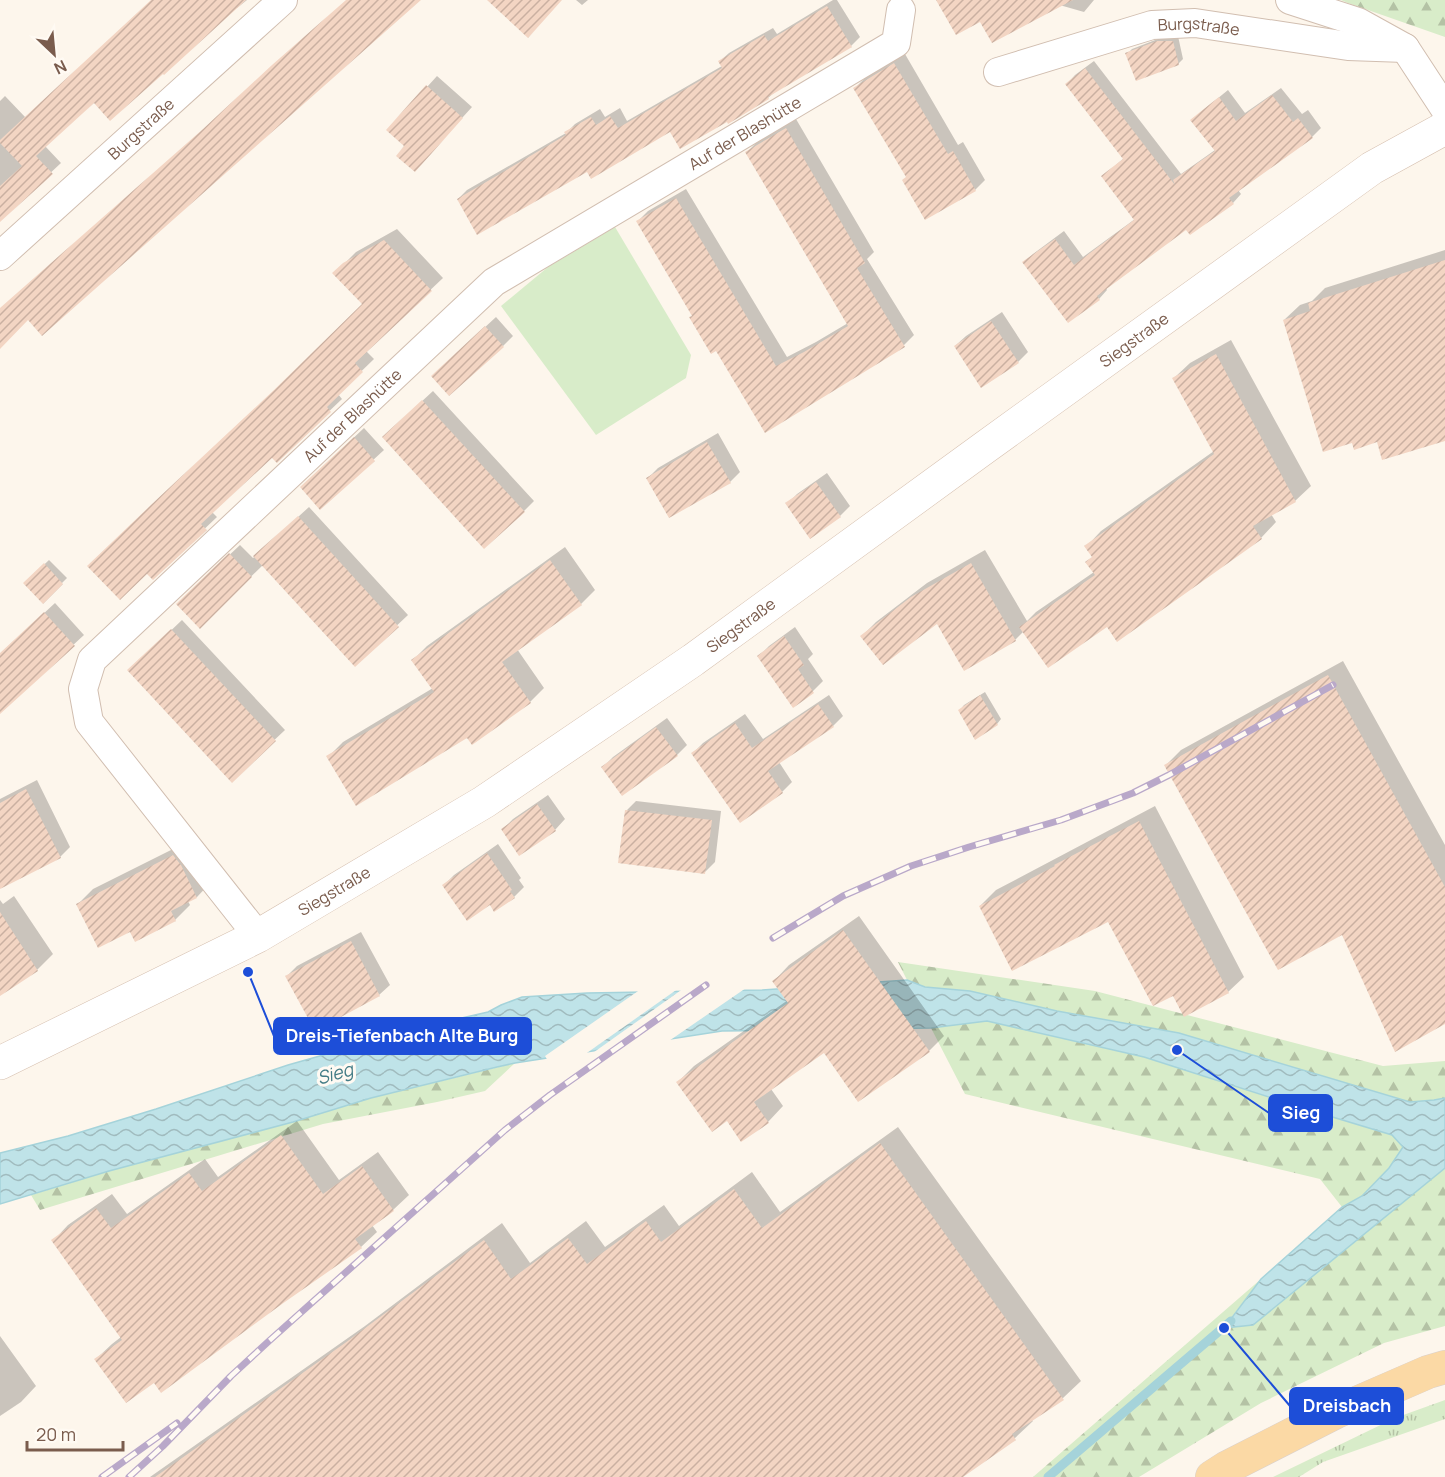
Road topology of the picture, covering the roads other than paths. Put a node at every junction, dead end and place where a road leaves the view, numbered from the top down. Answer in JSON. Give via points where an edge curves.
{"nodes":[{"id":1,"x":283,"y":0,"type":"edge"},
{"id":2,"x":1290,"y":0,"type":"edge"},
{"id":3,"x":902,"y":10,"type":"dead end"},
{"id":4,"x":1405,"y":48,"type":"junction"},
{"id":5,"x":998,"y":72,"type":"dead end"},
{"id":6,"x":1445,"y":109,"type":"edge"},
{"id":7,"x":1445,"y":128,"type":"edge"},
{"id":8,"x":0,"y":256,"type":"edge"},
{"id":9,"x":258,"y":936,"type":"junction"},
{"id":10,"x":0,"y":1063,"type":"edge"},
{"id":11,"x":1445,"y":1367,"type":"edge"},
{"id":12,"x":1212,"y":1477,"type":"edge"}],
"edges":[{"from":1,"to":8,"type":"street","name":"Burgstraße"},
{"from":2,"to":4,"type":"street","via":[[1358,22]]},
{"from":3,"to":9,"type":"street","name":"Auf der Blashütte","via":[[896,43],[494,282],[93,660],[83,689],[89,722]]},
{"from":4,"to":5,"type":"street","name":"Burgstraße","via":[[1348,46],[1194,23],[1152,26]]},
{"from":4,"to":6,"type":"street"},
{"from":7,"to":9,"type":"street","name":"Siegstraße","via":[[1372,168],[665,680],[484,802]]},
{"from":9,"to":10,"type":"street","name":"Siegstraße"},
{"from":11,"to":12,"type":"main road","via":[[1336,1412]]}]}
